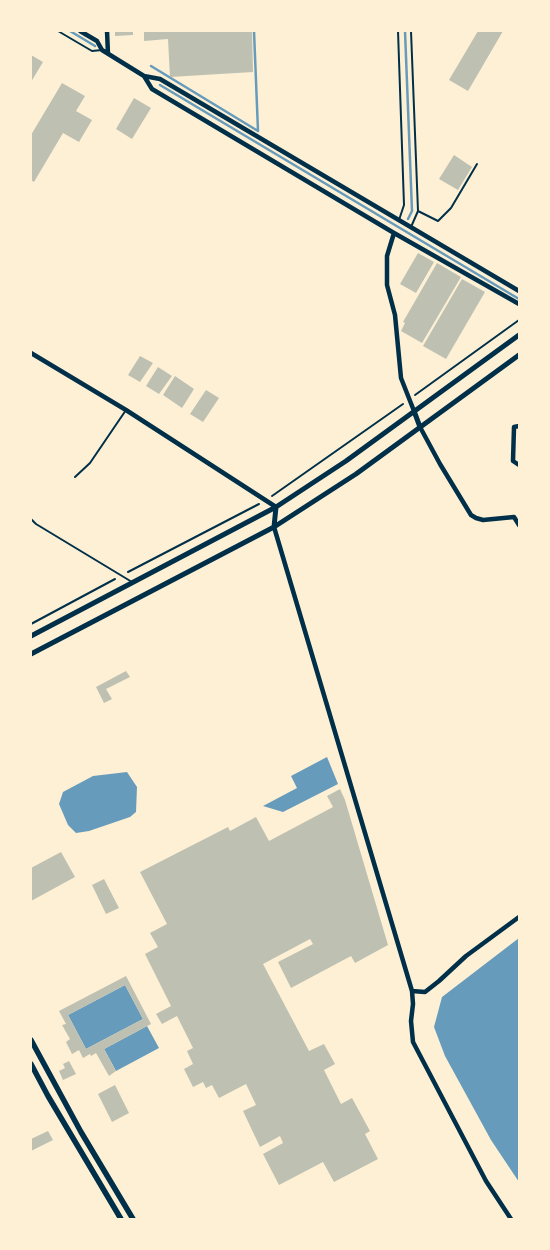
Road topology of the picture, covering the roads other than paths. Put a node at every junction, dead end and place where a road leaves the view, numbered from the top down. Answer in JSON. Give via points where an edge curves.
{"nodes":[{"id":1,"x":58,"y":31,"type":"edge"},
{"id":2,"x":80,"y":31,"type":"edge"},
{"id":3,"x":107,"y":31,"type":"edge"},
{"id":4,"x":398,"y":31,"type":"edge"},
{"id":5,"x":411,"y":31,"type":"edge"},
{"id":6,"x":102,"y":50,"type":"junction"},
{"id":7,"x":108,"y":54,"type":"junction"},
{"id":8,"x":144,"y":76,"type":"junction"},
{"id":9,"x":477,"y":164,"type":"dead end"},
{"id":10,"x":418,"y":211,"type":"junction"},
{"id":11,"x":399,"y":220,"type":"junction"},
{"id":12,"x":411,"y":227,"type":"junction"},
{"id":13,"x":394,"y":233,"type":"junction"},
{"id":14,"x":519,"y":291,"type":"edge"},
{"id":15,"x":519,"y":304,"type":"edge"},
{"id":16,"x":519,"y":335,"type":"edge"},
{"id":17,"x":31,"y":353,"type":"edge"},
{"id":18,"x":519,"y":356,"type":"edge"},
{"id":19,"x":126,"y":410,"type":"junction"},
{"id":20,"x":414,"y":411,"type":"junction"},
{"id":21,"x":519,"y":426,"type":"edge"},
{"id":22,"x":420,"y":427,"type":"junction"},
{"id":23,"x":519,"y":465,"type":"edge"},
{"id":24,"x":75,"y":477,"type":"dead end"},
{"id":25,"x":276,"y":507,"type":"junction"},
{"id":26,"x":31,"y":519,"type":"edge"},
{"id":27,"x":519,"y":525,"type":"edge"},
{"id":28,"x":274,"y":528,"type":"junction"},
{"id":29,"x":132,"y":582,"type":"junction"},
{"id":30,"x":31,"y":636,"type":"edge"},
{"id":31,"x":31,"y":654,"type":"edge"},
{"id":32,"x":519,"y":917,"type":"edge"},
{"id":33,"x":412,"y":991,"type":"junction"},
{"id":34,"x":31,"y":1040,"type":"edge"},
{"id":35,"x":31,"y":1064,"type":"edge"},
{"id":36,"x":121,"y":1219,"type":"edge"},
{"id":37,"x":133,"y":1219,"type":"edge"},
{"id":38,"x":511,"y":1219,"type":"edge"}],
"edges":[{"from":1,"to":6,"type":"lane","via":[[92,52]]},
{"from":2,"to":6,"type":"street","via":[[97,41]]},
{"from":3,"to":7,"type":"street"},
{"from":4,"to":11,"type":"lane","via":[[404,205]]},
{"from":5,"to":10,"type":"lane"},
{"from":6,"to":7,"type":"street"},
{"from":7,"to":8,"type":"street"},
{"from":8,"to":11,"type":"street","via":[[160,79]]},
{"from":8,"to":13,"type":"street","via":[[152,89]]},
{"from":9,"to":10,"type":"lane","via":[[451,208],[438,221]]},
{"from":10,"to":12,"type":"lane"},
{"from":11,"to":12,"type":"street"},
{"from":12,"to":14,"type":"street"},
{"from":13,"to":15,"type":"street"},
{"from":13,"to":20,"type":"street","via":[[387,256],[387,285],[395,315],[401,378]]},
{"from":16,"to":20,"type":"street"},
{"from":17,"to":19,"type":"street"},
{"from":18,"to":22,"type":"street"},
{"from":19,"to":24,"type":"lane","via":[[90,463]]},
{"from":19,"to":25,"type":"street"},
{"from":20,"to":22,"type":"street"},
{"from":20,"to":25,"type":"street"},
{"from":21,"to":23,"type":"street","via":[[514,426],[513,461]]},
{"from":22,"to":27,"type":"street","via":[[471,515],[483,520],[514,517]]},
{"from":22,"to":28,"type":"street"},
{"from":25,"to":28,"type":"street"},
{"from":25,"to":29,"type":"street"},
{"from":26,"to":29,"type":"lane"},
{"from":28,"to":31,"type":"street"},
{"from":28,"to":33,"type":"street"},
{"from":29,"to":30,"type":"street"},
{"from":32,"to":33,"type":"street","via":[[466,956],[425,992]]},
{"from":33,"to":38,"type":"street","via":[[412,1042],[486,1181]]},
{"from":34,"to":37,"type":"main road"},
{"from":35,"to":36,"type":"main road"}]}
